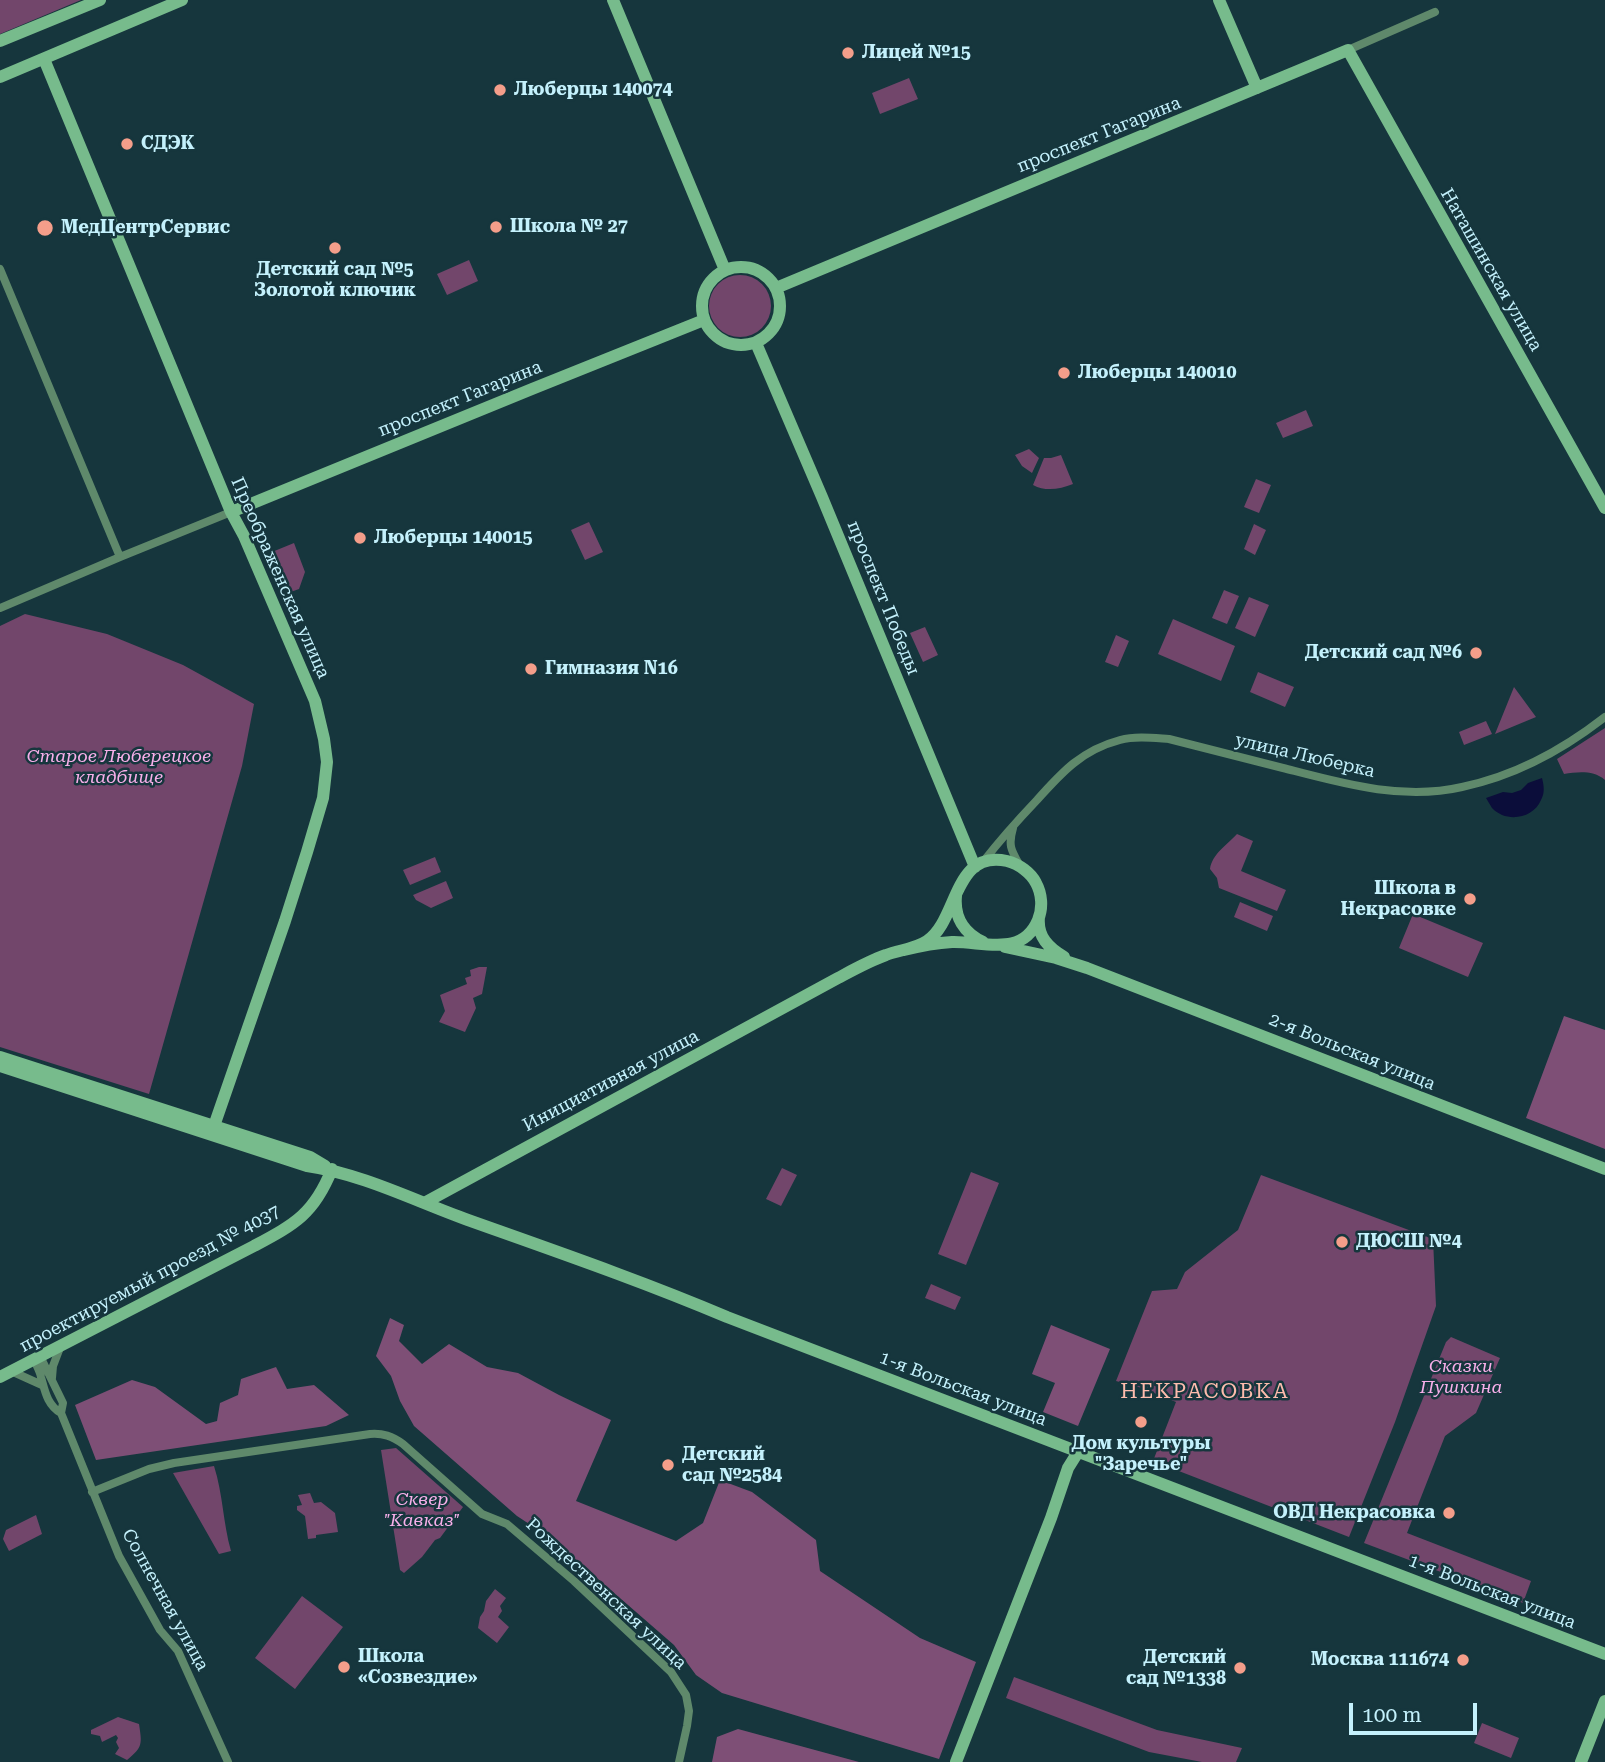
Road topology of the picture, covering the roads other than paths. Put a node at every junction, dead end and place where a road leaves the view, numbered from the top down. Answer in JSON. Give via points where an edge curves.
{"nodes":[{"id":1,"x":100,"y":0,"type":"edge"},
{"id":2,"x":182,"y":0,"type":"edge"},
{"id":3,"x":613,"y":0,"type":"edge"},
{"id":4,"x":1219,"y":0,"type":"edge"},
{"id":5,"x":1435,"y":12,"type":"dead end"},
{"id":6,"x":0,"y":41,"type":"edge"},
{"id":7,"x":1348,"y":50,"type":"junction"},
{"id":8,"x":44,"y":58,"type":"junction"},
{"id":9,"x":0,"y":77,"type":"edge"},
{"id":10,"x":1257,"y":89,"type":"junction"},
{"id":11,"x":0,"y":269,"type":"edge"},
{"id":12,"x":724,"y":270,"type":"junction"},
{"id":13,"x":776,"y":288,"type":"junction"},
{"id":14,"x":704,"y":320,"type":"junction"},
{"id":15,"x":756,"y":343,"type":"junction"},
{"id":16,"x":1605,"y":508,"type":"edge"},
{"id":17,"x":231,"y":512,"type":"junction"},
{"id":18,"x":120,"y":557,"type":"junction"},
{"id":19,"x":0,"y":608,"type":"edge"},
{"id":20,"x":1605,"y":716,"type":"edge"},
{"id":21,"x":1013,"y":825,"type":"junction"},
{"id":22,"x":978,"y":865,"type":"junction"},
{"id":23,"x":1021,"y":867,"type":"junction"},
{"id":24,"x":959,"y":887,"type":"junction"},
{"id":25,"x":1039,"y":917,"type":"junction"},
{"id":26,"x":993,"y":945,"type":"junction"},
{"id":27,"x":904,"y":950,"type":"junction"},
{"id":28,"x":1087,"y":968,"type":"junction"},
{"id":29,"x":0,"y":1057,"type":"edge"},
{"id":30,"x":0,"y":1066,"type":"edge"},
{"id":31,"x":214,"y":1126,"type":"junction"},
{"id":32,"x":332,"y":1169,"type":"junction"},
{"id":33,"x":1605,"y":1169,"type":"edge"},
{"id":34,"x":426,"y":1202,"type":"junction"},
{"id":35,"x":61,"y":1345,"type":"junction"},
{"id":36,"x":37,"y":1358,"type":"junction"},
{"id":37,"x":6,"y":1374,"type":"edge"},
{"id":38,"x":52,"y":1378,"type":"junction"},
{"id":39,"x":42,"y":1385,"type":"junction"},
{"id":40,"x":61,"y":1413,"type":"junction"},
{"id":41,"x":1078,"y":1452,"type":"junction"},
{"id":42,"x":92,"y":1492,"type":"junction"},
{"id":43,"x":1605,"y":1654,"type":"edge"},
{"id":44,"x":1605,"y":1701,"type":"edge"},
{"id":45,"x":228,"y":1762,"type":"edge"},
{"id":46,"x":679,"y":1762,"type":"edge"},
{"id":47,"x":956,"y":1762,"type":"edge"},
{"id":48,"x":1581,"y":1762,"type":"edge"}],
"edges":[{"from":1,"to":6,"type":"street"},
{"from":2,"to":8,"type":"street"},
{"from":3,"to":12,"type":"street"},
{"from":4,"to":10,"type":"street"},
{"from":5,"to":7,"type":"street","name":"проспект Гагарина"},
{"from":7,"to":10,"type":"street","name":"проспект Гагарина"},
{"from":7,"to":16,"type":"street","name":"Наташинская улица"},
{"from":8,"to":9,"type":"street"},
{"from":8,"to":17,"type":"street","name":"Преображенская улица"},
{"from":10,"to":13,"type":"street","name":"проспект Гагарина"},
{"from":11,"to":18,"type":"street"},
{"from":12,"to":13,"type":"street","via":[[748,268]]},
{"from":12,"to":14,"type":"street","via":[[702,297]]},
{"from":13,"to":15,"type":"street","via":[[780,314],[767,336]]},
{"from":14,"to":15,"type":"street","via":[[712,334],[725,343]]},
{"from":14,"to":17,"type":"street","name":"проспект Гагарина"},
{"from":15,"to":22,"type":"street","name":"проспект Победы"},
{"from":17,"to":18,"type":"street"},
{"from":17,"to":31,"type":"street","name":"Преображенская улица","via":[[315,701],[327,762],[323,798],[309,845]]},
{"from":18,"to":19,"type":"street"},
{"from":20,"to":21,"type":"street","name":"улица Люберка","via":[[1560,749],[1515,770],[1461,788],[1423,791],[1355,786],[1169,739],[1123,740],[1101,747],[1065,769]]},
{"from":21,"to":22,"type":"street","name":"улица Люберка"},
{"from":21,"to":23,"type":"street","via":[[1011,850]]},
{"from":22,"to":23,"type":"street","via":[[1002,860]]},
{"from":22,"to":24,"type":"street","name":"Инициативная улица"},
{"from":23,"to":25,"type":"street","via":[[1041,895]]},
{"from":24,"to":26,"type":"street","via":[[956,906],[965,930]]},
{"from":24,"to":27,"type":"street","name":"Инициативная улица","via":[[934,936]]},
{"from":25,"to":26,"type":"street","name":"Инициативная улица","via":[[1020,940]]},
{"from":25,"to":28,"type":"street","name":"2-я Вольская улица","via":[[1046,943]]},
{"from":26,"to":27,"type":"street","name":"Инициативная улица","via":[[956,942]]},
{"from":26,"to":28,"type":"street","name":"2-я Вольская улица"},
{"from":27,"to":34,"type":"street","name":"Инициативная улица","via":[[838,978]]},
{"from":28,"to":33,"type":"street","name":"2-я Вольская улица"},
{"from":29,"to":31,"type":"street"},
{"from":30,"to":32,"type":"street","via":[[307,1166]]},
{"from":31,"to":32,"type":"street","via":[[310,1157]]},
{"from":32,"to":34,"type":"street"},
{"from":32,"to":35,"type":"street","name":"проектируемый проезд № 4037","via":[[320,1196],[290,1226]]},
{"from":34,"to":41,"type":"street","name":"1-я Вольская улица"},
{"from":35,"to":36,"type":"street","name":"проектируемый проезд № 4037"},
{"from":35,"to":38,"type":"street"},
{"from":36,"to":37,"type":"street","name":"проектируемый проезд № 4037"},
{"from":36,"to":38,"type":"street"},
{"from":36,"to":39,"type":"street"},
{"from":37,"to":39,"type":"street"},
{"from":38,"to":40,"type":"street"},
{"from":39,"to":40,"type":"street","via":[[52,1408]]},
{"from":40,"to":42,"type":"street","name":"Солнечная улица"},
{"from":41,"to":43,"type":"street","name":"1-я Вольская улица"},
{"from":41,"to":47,"type":"street"},
{"from":42,"to":45,"type":"street","name":"Солнечная улица","via":[[119,1556],[160,1630],[178,1651]]},
{"from":42,"to":46,"type":"street","name":"Рождественская улица","via":[[174,1463],[370,1434],[392,1437],[482,1514],[507,1524],[671,1672],[689,1712]]},
{"from":44,"to":48,"type":"street"}]}
